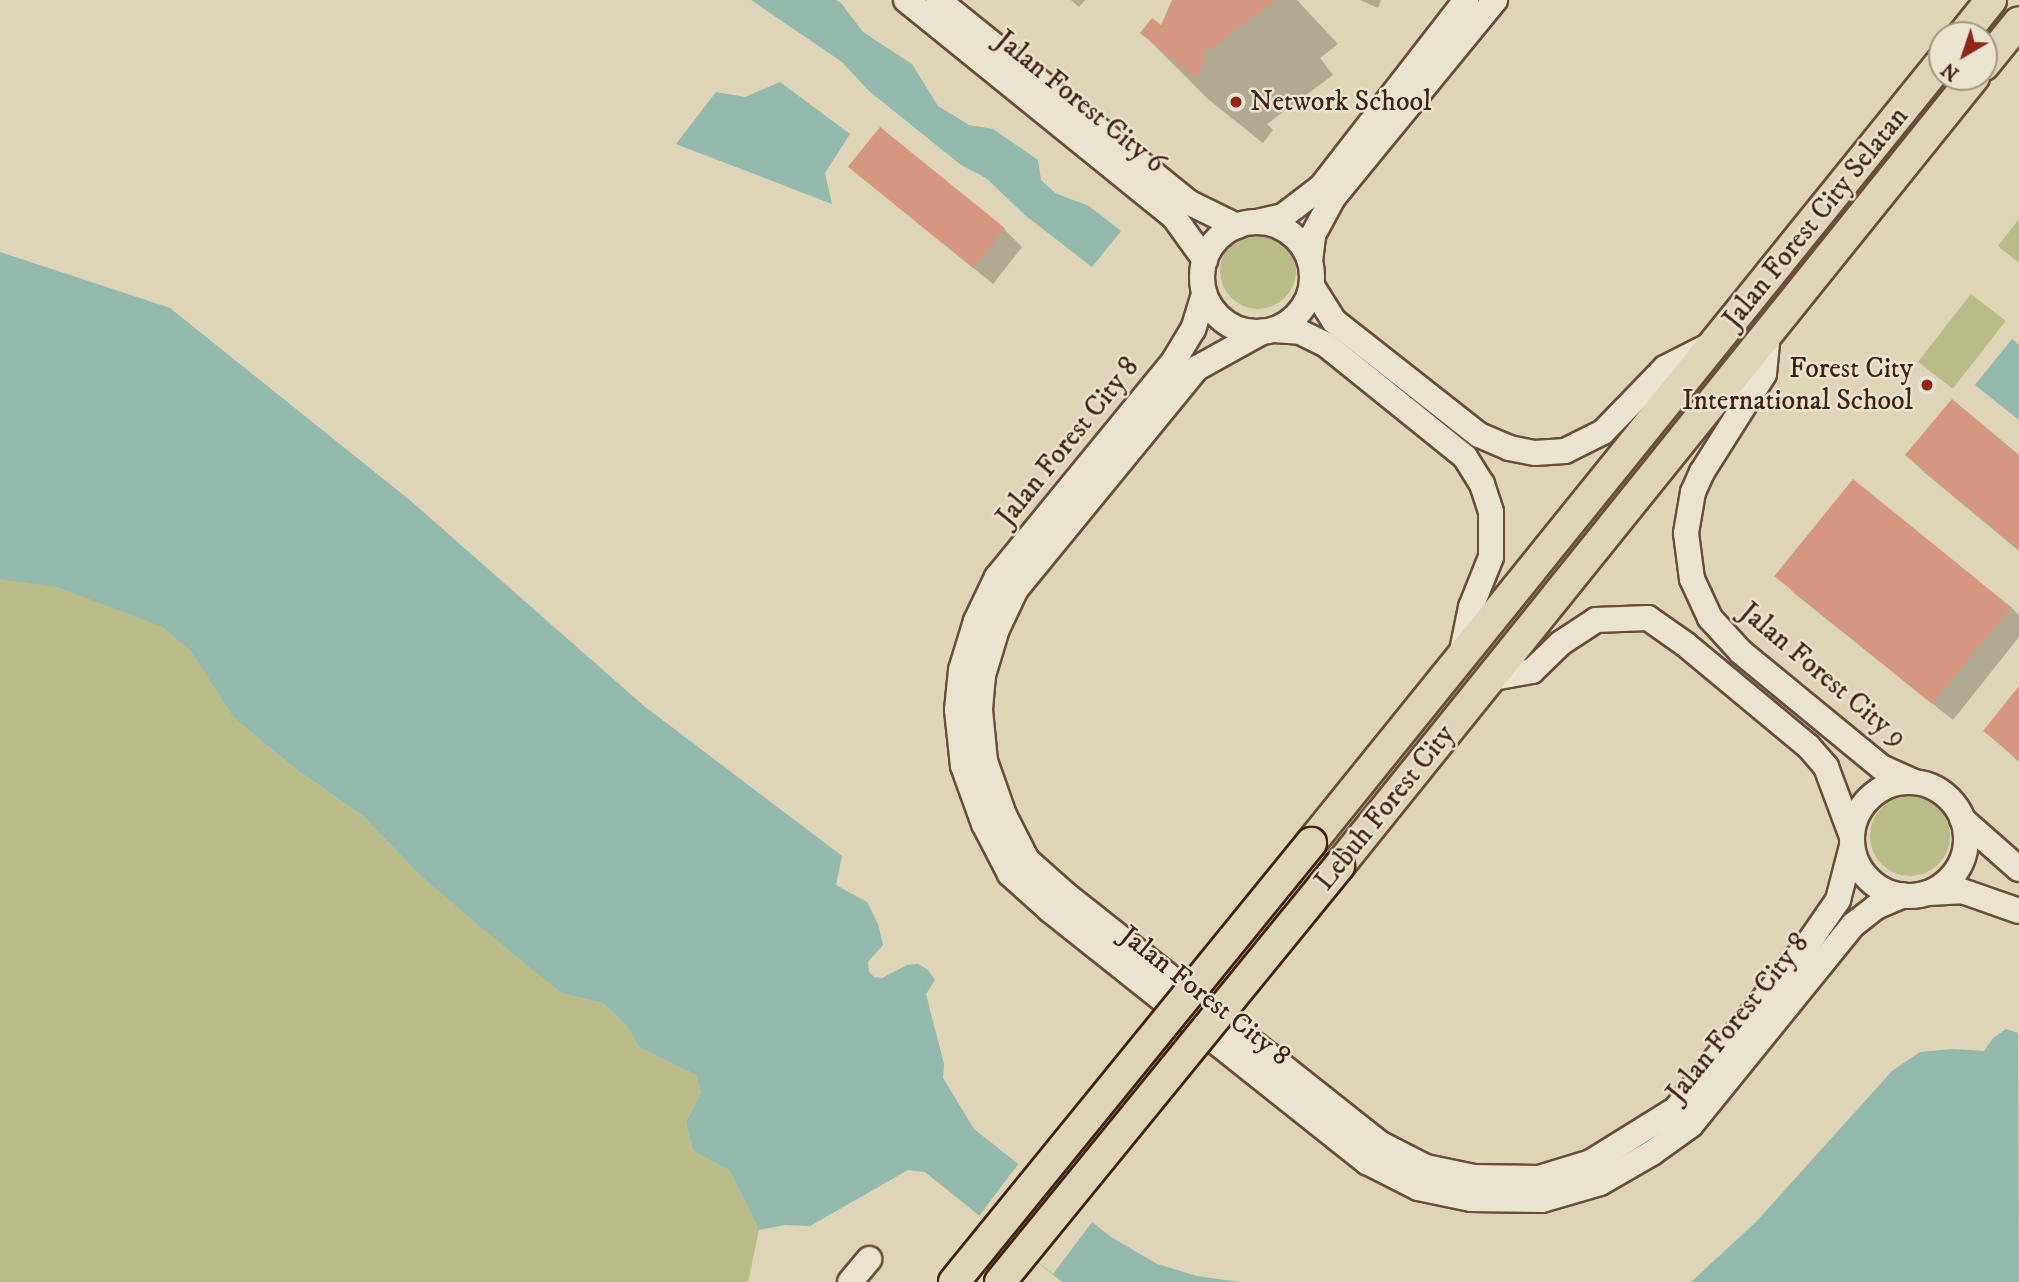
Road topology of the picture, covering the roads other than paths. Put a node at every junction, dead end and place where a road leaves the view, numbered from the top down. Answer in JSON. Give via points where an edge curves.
{"nodes":[{"id":1,"x":906,"y":0,"type":"edge"},
{"id":2,"x":937,"y":0,"type":"edge"},
{"id":3,"x":1466,"y":0,"type":"edge"},
{"id":4,"x":1495,"y":0,"type":"edge"},
{"id":5,"x":1991,"y":0,"type":"edge"},
{"id":6,"x":1974,"y":21,"type":"edge"},
{"id":7,"x":2019,"y":22,"type":"edge"},
{"id":8,"x":1998,"y":48,"type":"edge"},
{"id":9,"x":1928,"y":78,"type":"edge"},
{"id":10,"x":1963,"y":91,"type":"edge"},
{"id":11,"x":1245,"y":224,"type":"junction"},
{"id":12,"x":1205,"y":260,"type":"junction"},
{"id":13,"x":1310,"y":261,"type":"junction"},
{"id":14,"x":1312,"y":286,"type":"junction"},
{"id":15,"x":1204,"y":294,"type":"junction"},
{"id":16,"x":1268,"y":331,"type":"junction"},
{"id":17,"x":1768,"y":333,"type":"junction"},
{"id":18,"x":1717,"y":342,"type":"junction"},
{"id":19,"x":1461,"y":657,"type":"junction"},
{"id":20,"x":1488,"y":679,"type":"junction"},
{"id":21,"x":1914,"y":782,"type":"junction"},
{"id":22,"x":1962,"y":819,"type":"junction"},
{"id":23,"x":1852,"y":840,"type":"junction"},
{"id":24,"x":2019,"y":869,"type":"edge"},
{"id":25,"x":1929,"y":893,"type":"junction"},
{"id":26,"x":1904,"y":895,"type":"junction"},
{"id":27,"x":2019,"y":911,"type":"edge"},
{"id":28,"x":869,"y":1259,"type":"dead end"},
{"id":29,"x":850,"y":1282,"type":"edge"},
{"id":30,"x":954,"y":1282,"type":"edge"},
{"id":31,"x":1000,"y":1282,"type":"edge"}],
"edges":[{"from":1,"to":12,"type":"street","name":"Jalan Forest City 6","via":[[1174,217]]},
{"from":2,"to":11,"type":"street","name":"Jalan Forest City 6","via":[[1188,202]]},
{"from":3,"to":11,"type":"street","via":[[1321,187],[1283,216]]},
{"from":4,"to":13,"type":"street","via":[[1333,198],[1313,235]]},
{"from":5,"to":6,"type":"main road"},
{"from":7,"to":8,"type":"main road"},
{"from":9,"to":18,"type":"main road","name":"Jalan Forest City Selatan"},
{"from":10,"to":17,"type":"main road","name":"Jalan Forest City Selatan"},
{"from":11,"to":12,"type":"street","via":[[1212,246]]},
{"from":11,"to":13,"type":"street","via":[[1277,226],[1288,232]]},
{"from":12,"to":15,"type":"street"},
{"from":13,"to":14,"type":"street"},
{"from":14,"to":16,"type":"street","via":[[1295,318]]},
{"from":14,"to":18,"type":"street","via":[[1334,321],[1479,435],[1508,448],[1535,453],[1565,451],[1603,432],[1665,368]]},
{"from":15,"to":16,"type":"street","via":[[1226,323],[1237,329]]},
{"from":15,"to":26,"type":"street","name":"Jalan Forest City 8","via":[[1193,329],[1174,361],[997,577],[976,621],[961,670],[957,710],[963,766],[984,824],[1010,874],[1049,910],[1367,1162],[1418,1188],[1471,1199],[1542,1200],[1600,1183],[1691,1125],[1853,925],[1876,907]]},
{"from":16,"to":19,"type":"street","via":[[1300,332],[1325,344],[1465,457],[1482,484],[1491,512],[1491,557],[1471,607]]},
{"from":16,"to":23,"type":"street","name":"Jalan Forest City 8","via":[[1197,368],[1016,589],[996,629],[981,698],[985,761],[1004,815],[1027,860],[1064,893],[1379,1143],[1426,1167],[1474,1177],[1539,1178],[1591,1162],[1676,1109],[1838,900]]},
{"from":17,"to":20,"type":"main road","name":"Lebuh Forest City"},
{"from":17,"to":21,"type":"street","name":"Jalan Forest City 9","via":[[1764,373],[1693,492],[1686,533],[1692,579],[1710,618],[1741,652],[1881,767]]},
{"from":18,"to":19,"type":"main road","name":"Lebuh Forest City"},
{"from":19,"to":30,"type":"main road","name":"Lebuh Forest City","bridge":true},
{"from":20,"to":23,"type":"street","via":[[1532,671],[1561,643],[1596,620],[1648,618],[1808,746],[1826,767]]},
{"from":20,"to":31,"type":"main road","name":"Lebuh Forest City","bridge":true},
{"from":21,"to":22,"type":"street","name":"Jalan Forest City 9","via":[[1938,790]]},
{"from":21,"to":23,"type":"street","name":"Jalan Forest City 9","via":[[1877,791],[1860,809]]},
{"from":22,"to":24,"type":"street","name":"Jalan Forest City 9"},
{"from":22,"to":25,"type":"street","via":[[1963,857],[1950,878]]},
{"from":23,"to":26,"type":"street","via":[[1855,858],[1869,879]]},
{"from":25,"to":26,"type":"street"},
{"from":25,"to":27,"type":"street","via":[[1962,891]]},
{"from":28,"to":29,"type":"street"}]}
